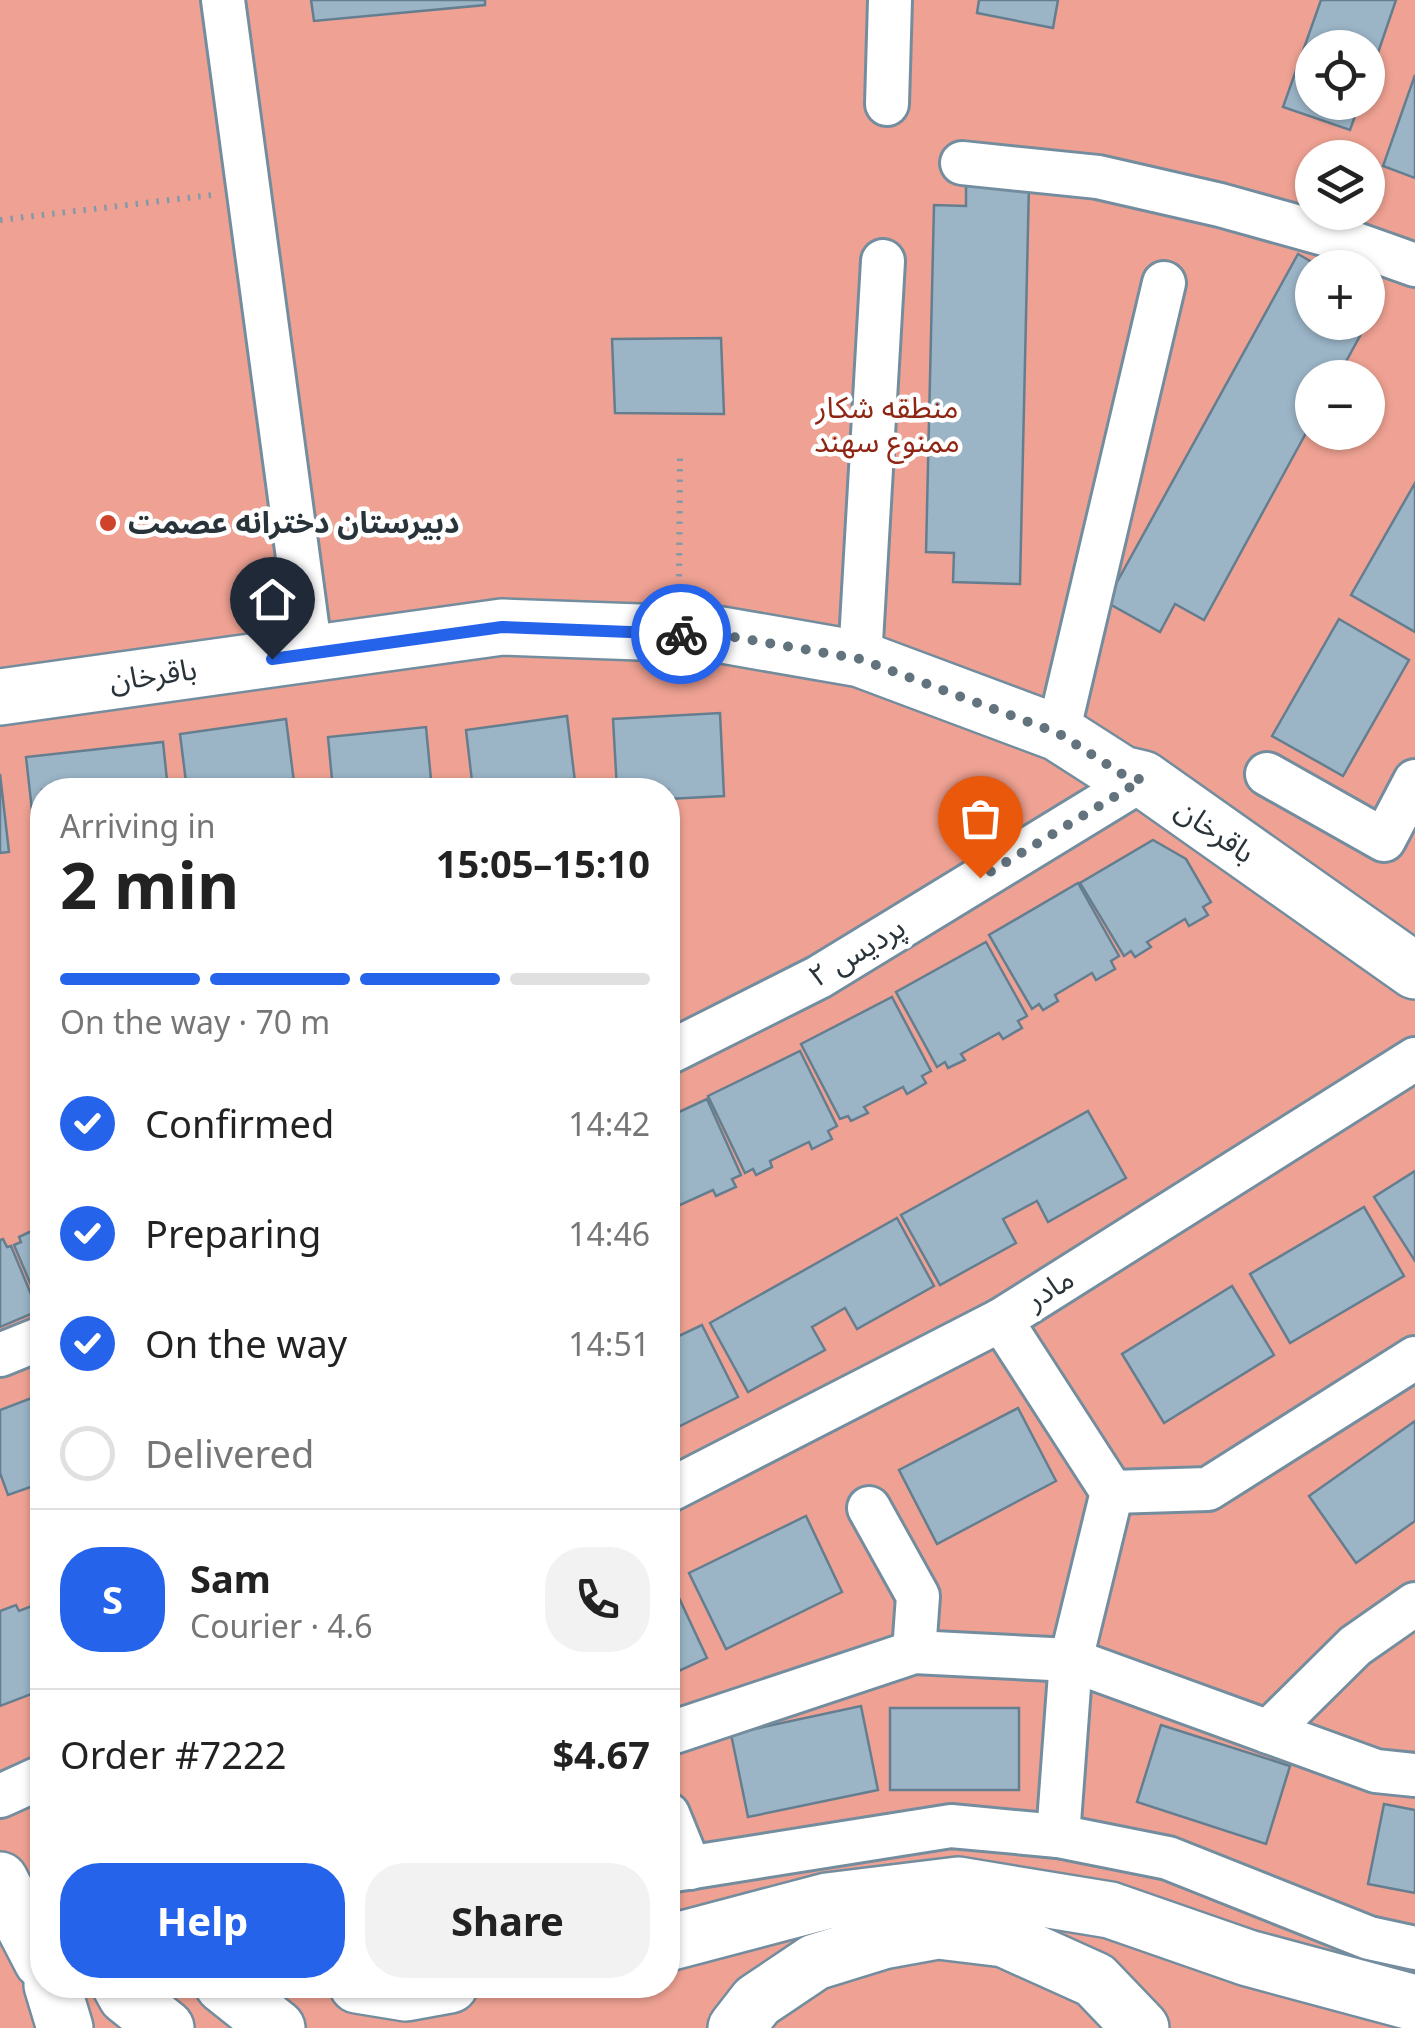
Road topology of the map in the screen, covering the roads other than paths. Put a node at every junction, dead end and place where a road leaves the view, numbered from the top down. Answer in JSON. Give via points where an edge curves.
{"nodes":[{"id":1,"x":223,"y":0,"type":"edge"},
{"id":2,"x":890,"y":0,"type":"edge"},
{"id":3,"x":887,"y":104,"type":"dead end"},
{"id":4,"x":962,"y":163,"type":"dead end"},
{"id":5,"x":884,"y":261,"type":"dead end"},
{"id":6,"x":1415,"y":265,"type":"edge"},
{"id":7,"x":1164,"y":283,"type":"dead end"},
{"id":8,"x":311,"y":654,"type":"junction"},
{"id":9,"x":860,"y":659,"type":"junction"},
{"id":10,"x":0,"y":696,"type":"edge"},
{"id":11,"x":1058,"y":733,"type":"junction"},
{"id":12,"x":1267,"y":774,"type":"dead end"},
{"id":13,"x":1142,"y":780,"type":"junction"},
{"id":14,"x":1415,"y":782,"type":"edge"},
{"id":15,"x":1415,"y":971,"type":"edge"},
{"id":16,"x":680,"y":1047,"type":"edge"},
{"id":17,"x":1415,"y":1058,"type":"edge"},
{"id":18,"x":1000,"y":1320,"type":"junction"},
{"id":19,"x":30,"y":1343,"type":"edge"},
{"id":20,"x":0,"y":1355,"type":"edge"},
{"id":21,"x":1413,"y":1363,"type":"edge"},
{"id":22,"x":680,"y":1485,"type":"edge"},
{"id":23,"x":1112,"y":1492,"type":"junction"},
{"id":24,"x":868,"y":1508,"type":"dead end"},
{"id":25,"x":1415,"y":1604,"type":"edge"},
{"id":26,"x":914,"y":1652,"type":"junction"},
{"id":27,"x":1071,"y":1660,"type":"junction"},
{"id":28,"x":680,"y":1730,"type":"edge"},
{"id":29,"x":1268,"y":1732,"type":"junction"},
{"id":30,"x":1415,"y":1775,"type":"edge"},
{"id":31,"x":30,"y":1782,"type":"edge"},
{"id":32,"x":0,"y":1796,"type":"edge"},
{"id":33,"x":1058,"y":1836,"type":"junction"},
{"id":34,"x":0,"y":1865,"type":"edge"},
{"id":35,"x":680,"y":1870,"type":"edge"},
{"id":36,"x":0,"y":1880,"type":"edge"},
{"id":37,"x":30,"y":1883,"type":"edge"},
{"id":38,"x":30,"y":1934,"type":"edge"},
{"id":39,"x":680,"y":1939,"type":"edge"},
{"id":40,"x":1415,"y":1948,"type":"edge"},
{"id":41,"x":57,"y":1998,"type":"edge"},
{"id":42,"x":128,"y":1998,"type":"edge"},
{"id":43,"x":239,"y":1998,"type":"edge"},
{"id":44,"x":1415,"y":2002,"type":"edge"},
{"id":45,"x":65,"y":2028,"type":"edge"},
{"id":46,"x":166,"y":2028,"type":"edge"},
{"id":47,"x":277,"y":2028,"type":"edge"},
{"id":48,"x":736,"y":2028,"type":"edge"},
{"id":49,"x":1141,"y":2028,"type":"edge"}],
"edges":[{"from":1,"to":8,"type":"street"},
{"from":2,"to":3,"type":"street"},
{"from":4,"to":6,"type":"street","via":[[1098,177],[1220,205]]},
{"from":5,"to":9,"type":"street"},
{"from":7,"to":11,"type":"street"},
{"from":8,"to":9,"type":"main road","name":"باقرخان","via":[[502,627],[722,635]]},
{"from":8,"to":10,"type":"main road","name":"باقرخان"},
{"from":9,"to":11,"type":"main road","name":"باقرخان"},
{"from":11,"to":13,"type":"main road","name":"باقرخان"},
{"from":12,"to":14,"type":"street","via":[[1384,840]]},
{"from":13,"to":15,"type":"main road","name":"باقرخان"},
{"from":13,"to":16,"type":"street","name":"پردیس ۲","via":[[818,976]]},
{"from":17,"to":18,"type":"street","name":"مادر"},
{"from":18,"to":22,"type":"street","name":"مادر"},
{"from":18,"to":23,"type":"street"},
{"from":19,"to":20,"type":"street"},
{"from":21,"to":23,"type":"street","via":[[1208,1489]]},
{"from":23,"to":27,"type":"street"},
{"from":24,"to":26,"type":"street","via":[[918,1596]]},
{"from":25,"to":29,"type":"street","via":[[1355,1646]]},
{"from":26,"to":27,"type":"street"},
{"from":26,"to":28,"type":"street"},
{"from":27,"to":29,"type":"street"},
{"from":27,"to":33,"type":"street"},
{"from":29,"to":30,"type":"street","via":[[1376,1771]]},
{"from":31,"to":32,"type":"street"},
{"from":33,"to":35,"type":"street","via":[[951,1826]]},
{"from":33,"to":40,"type":"street","via":[[1168,1858],[1369,1938]]},
{"from":34,"to":37,"type":"main road"},
{"from":36,"to":38,"type":"main road"},
{"from":39,"to":44,"type":"main road","via":[[828,1901],[958,1885],[1110,1910],[1248,1958]]},
{"from":41,"to":45,"type":"main road"},
{"from":42,"to":46,"type":"main road"},
{"from":43,"to":47,"type":"main road"},
{"from":48,"to":49,"type":"main road","via":[[757,2001],[815,1962],[938,1931],[1004,1939],[1095,1980]]}]}
